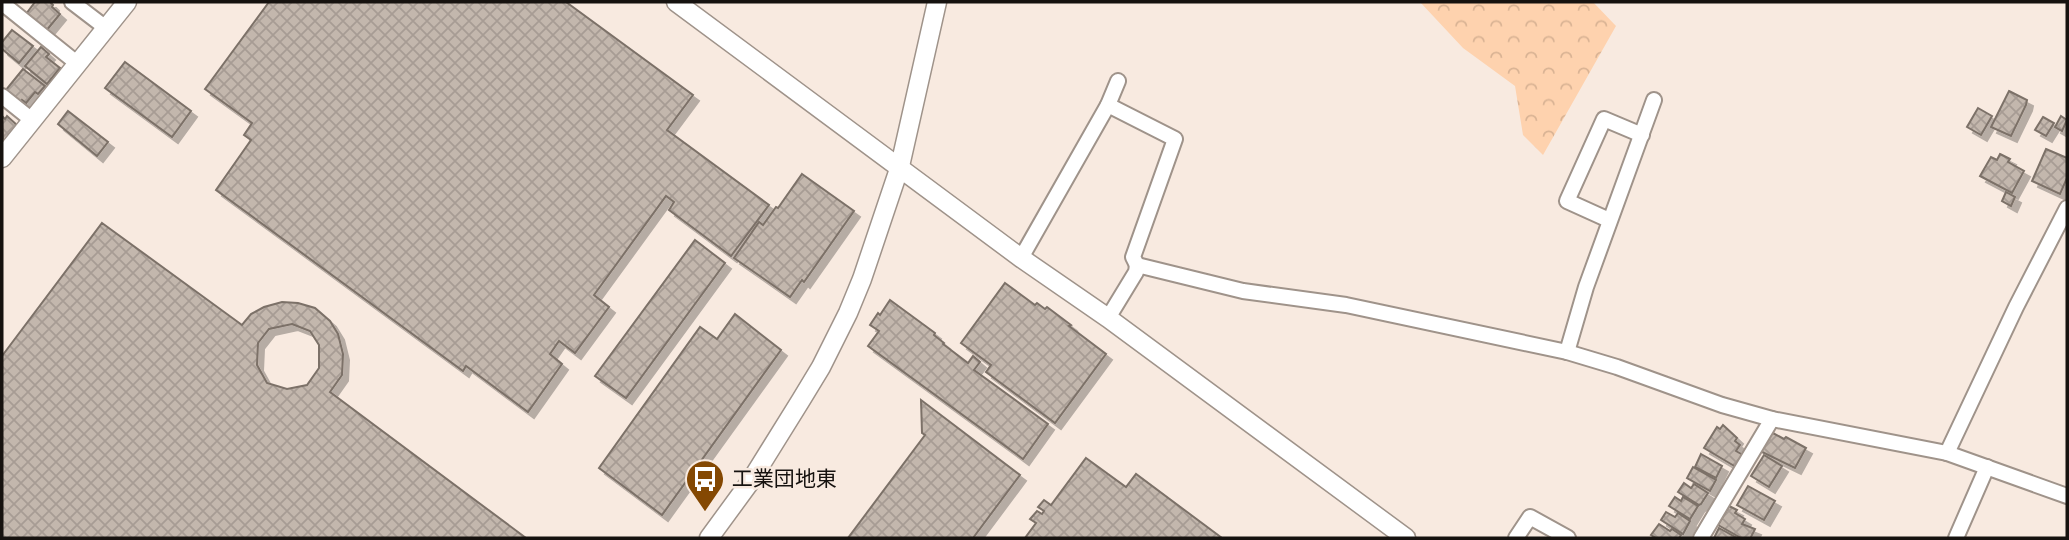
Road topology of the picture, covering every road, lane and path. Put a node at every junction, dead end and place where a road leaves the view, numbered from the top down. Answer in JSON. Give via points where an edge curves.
{"nodes":[{"id":1,"x":72,"y":2,"type":"edge"},
{"id":2,"x":127,"y":2,"type":"edge"},
{"id":3,"x":676,"y":2,"type":"edge"},
{"id":4,"x":937,"y":2,"type":"edge"},
{"id":5,"x":2,"y":3,"type":"edge"},
{"id":6,"x":106,"y":29,"type":"junction"},
{"id":7,"x":78,"y":64,"type":"junction"},
{"id":8,"x":1118,"y":81,"type":"dead end"},
{"id":9,"x":2,"y":96,"type":"edge"},
{"id":10,"x":1654,"y":100,"type":"dead end"},
{"id":11,"x":1108,"y":105,"type":"junction"},
{"id":12,"x":32,"y":120,"type":"junction"},
{"id":13,"x":1642,"y":135,"type":"junction"},
{"id":14,"x":2,"y":158,"type":"edge"},
{"id":15,"x":900,"y":166,"type":"junction"},
{"id":16,"x":2067,"y":208,"type":"edge"},
{"id":17,"x":1609,"y":220,"type":"junction"},
{"id":18,"x":1021,"y":258,"type":"junction"},
{"id":19,"x":1137,"y":265,"type":"junction"},
{"id":20,"x":1108,"y":318,"type":"junction"},
{"id":21,"x":1567,"y":352,"type":"junction"},
{"id":22,"x":1772,"y":419,"type":"junction"},
{"id":23,"x":1947,"y":453,"type":"junction"},
{"id":24,"x":1987,"y":467,"type":"junction"},
{"id":25,"x":2067,"y":496,"type":"edge"},
{"id":26,"x":709,"y":538,"type":"edge"},
{"id":27,"x":1406,"y":538,"type":"edge"},
{"id":28,"x":1516,"y":538,"type":"edge"},
{"id":29,"x":1568,"y":538,"type":"edge"},
{"id":30,"x":1700,"y":538,"type":"edge"},
{"id":31,"x":1956,"y":538,"type":"edge"}],
"edges":[{"from":1,"to":6,"type":"street"},
{"from":2,"to":6,"type":"street"},
{"from":3,"to":15,"type":"street"},
{"from":4,"to":15,"type":"street"},
{"from":5,"to":7,"type":"street"},
{"from":6,"to":7,"type":"street"},
{"from":7,"to":12,"type":"street"},
{"from":8,"to":11,"type":"street"},
{"from":9,"to":12,"type":"street"},
{"from":10,"to":13,"type":"street"},
{"from":11,"to":18,"type":"street"},
{"from":11,"to":19,"type":"street","via":[[1175,139],[1133,257]]},
{"from":12,"to":14,"type":"street"},
{"from":13,"to":17,"type":"street"},
{"from":13,"to":17,"type":"street","via":[[1604,119],[1567,201]]},
{"from":15,"to":18,"type":"street"},
{"from":15,"to":26,"type":"street","via":[[862,279],[821,367],[750,482]]},
{"from":16,"to":23,"type":"street"},
{"from":17,"to":21,"type":"street"},
{"from":18,"to":20,"type":"street"},
{"from":19,"to":20,"type":"street"},
{"from":19,"to":21,"type":"street"},
{"from":20,"to":27,"type":"street"},
{"from":21,"to":22,"type":"street"},
{"from":22,"to":23,"type":"street"},
{"from":22,"to":30,"type":"street"},
{"from":23,"to":24,"type":"street"},
{"from":24,"to":25,"type":"street"},
{"from":24,"to":31,"type":"street"},
{"from":28,"to":29,"type":"street","via":[[1530,517]]}]}
